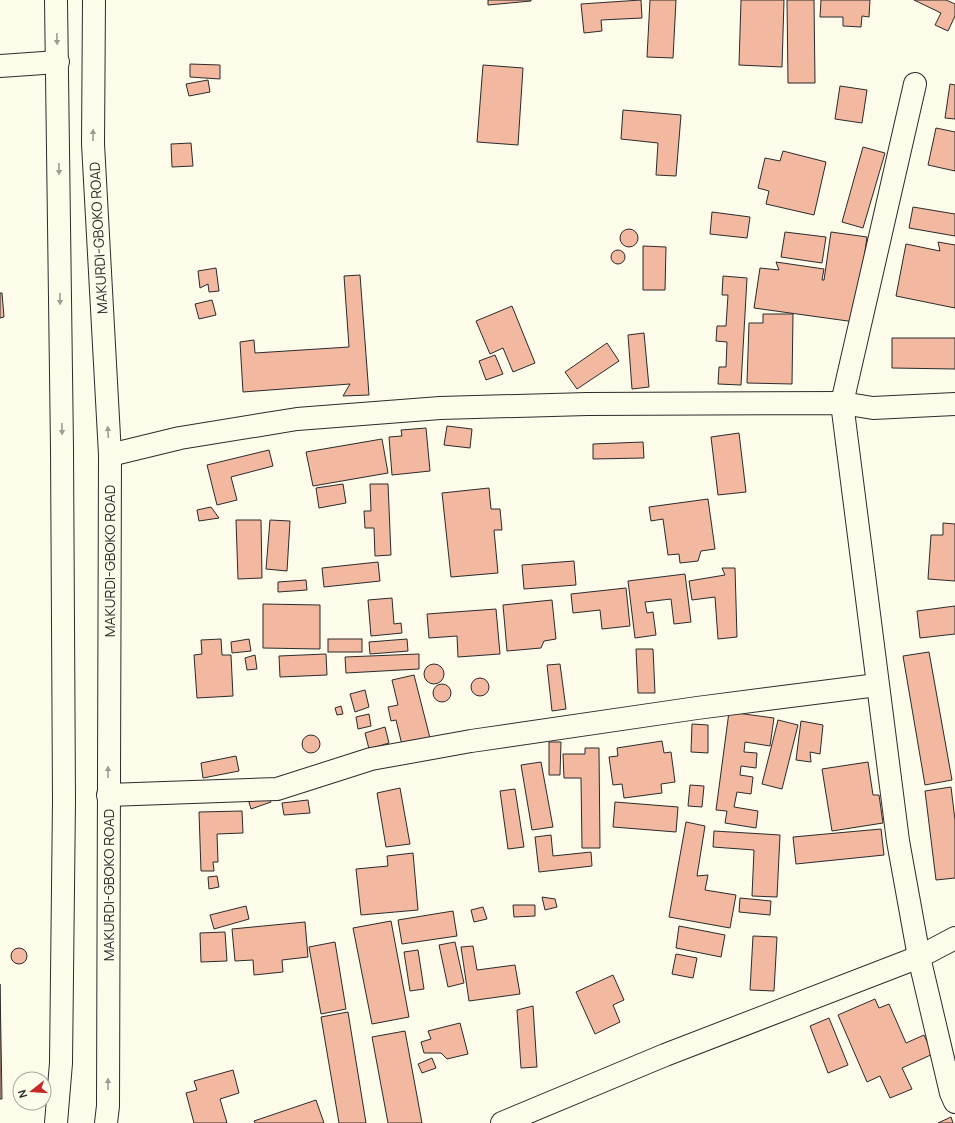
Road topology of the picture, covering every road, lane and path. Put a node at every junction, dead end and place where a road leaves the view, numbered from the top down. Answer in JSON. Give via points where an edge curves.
{"nodes":[{"id":1,"x":56,"y":0,"type":"edge"},
{"id":2,"x":94,"y":0,"type":"edge"},
{"id":3,"x":58,"y":62,"type":"junction"},
{"id":4,"x":0,"y":66,"type":"edge"},
{"id":5,"x":915,"y":84,"type":"dead end"},
{"id":6,"x":842,"y":403,"type":"junction"},
{"id":7,"x":955,"y":404,"type":"edge"},
{"id":8,"x":110,"y":455,"type":"junction"},
{"id":9,"x":877,"y":685,"type":"junction"},
{"id":10,"x":108,"y":795,"type":"junction"},
{"id":11,"x":955,"y":938,"type":"edge"},
{"id":12,"x":919,"y":957,"type":"junction"},
{"id":13,"x":955,"y":1102,"type":"edge"},
{"id":14,"x":56,"y":1123,"type":"edge"},
{"id":15,"x":106,"y":1123,"type":"edge"},
{"id":16,"x":502,"y":1123,"type":"edge"}],
"edges":[{"from":1,"to":3,"type":"street","one_way":true},
{"from":8,"to":2,"type":"street","name":"MAKURDI-GBOKO ROAD","one_way":true,"via":[[93,144]]},
{"from":3,"to":4,"type":"street"},
{"from":3,"to":14,"type":"street","one_way":true,"via":[[64,800],[61,1063]]},
{"from":5,"to":6,"type":"street"},
{"from":6,"to":7,"type":"street","via":[[873,408]]},
{"from":6,"to":8,"type":"street","via":[[594,404],[440,408],[297,418],[180,438]]},
{"from":6,"to":9,"type":"street"},
{"from":10,"to":8,"type":"street","name":"MAKURDI-GBOKO ROAD","one_way":true},
{"from":9,"to":10,"type":"street","via":[[697,708],[470,742],[371,760],[277,789]]},
{"from":9,"to":12,"type":"street","via":[[898,841]]},
{"from":15,"to":10,"type":"street","name":"MAKURDI-GBOKO ROAD","one_way":true},
{"from":11,"to":12,"type":"street"},
{"from":12,"to":13,"type":"street"},
{"from":12,"to":16,"type":"street","via":[[665,1055]]}]}
